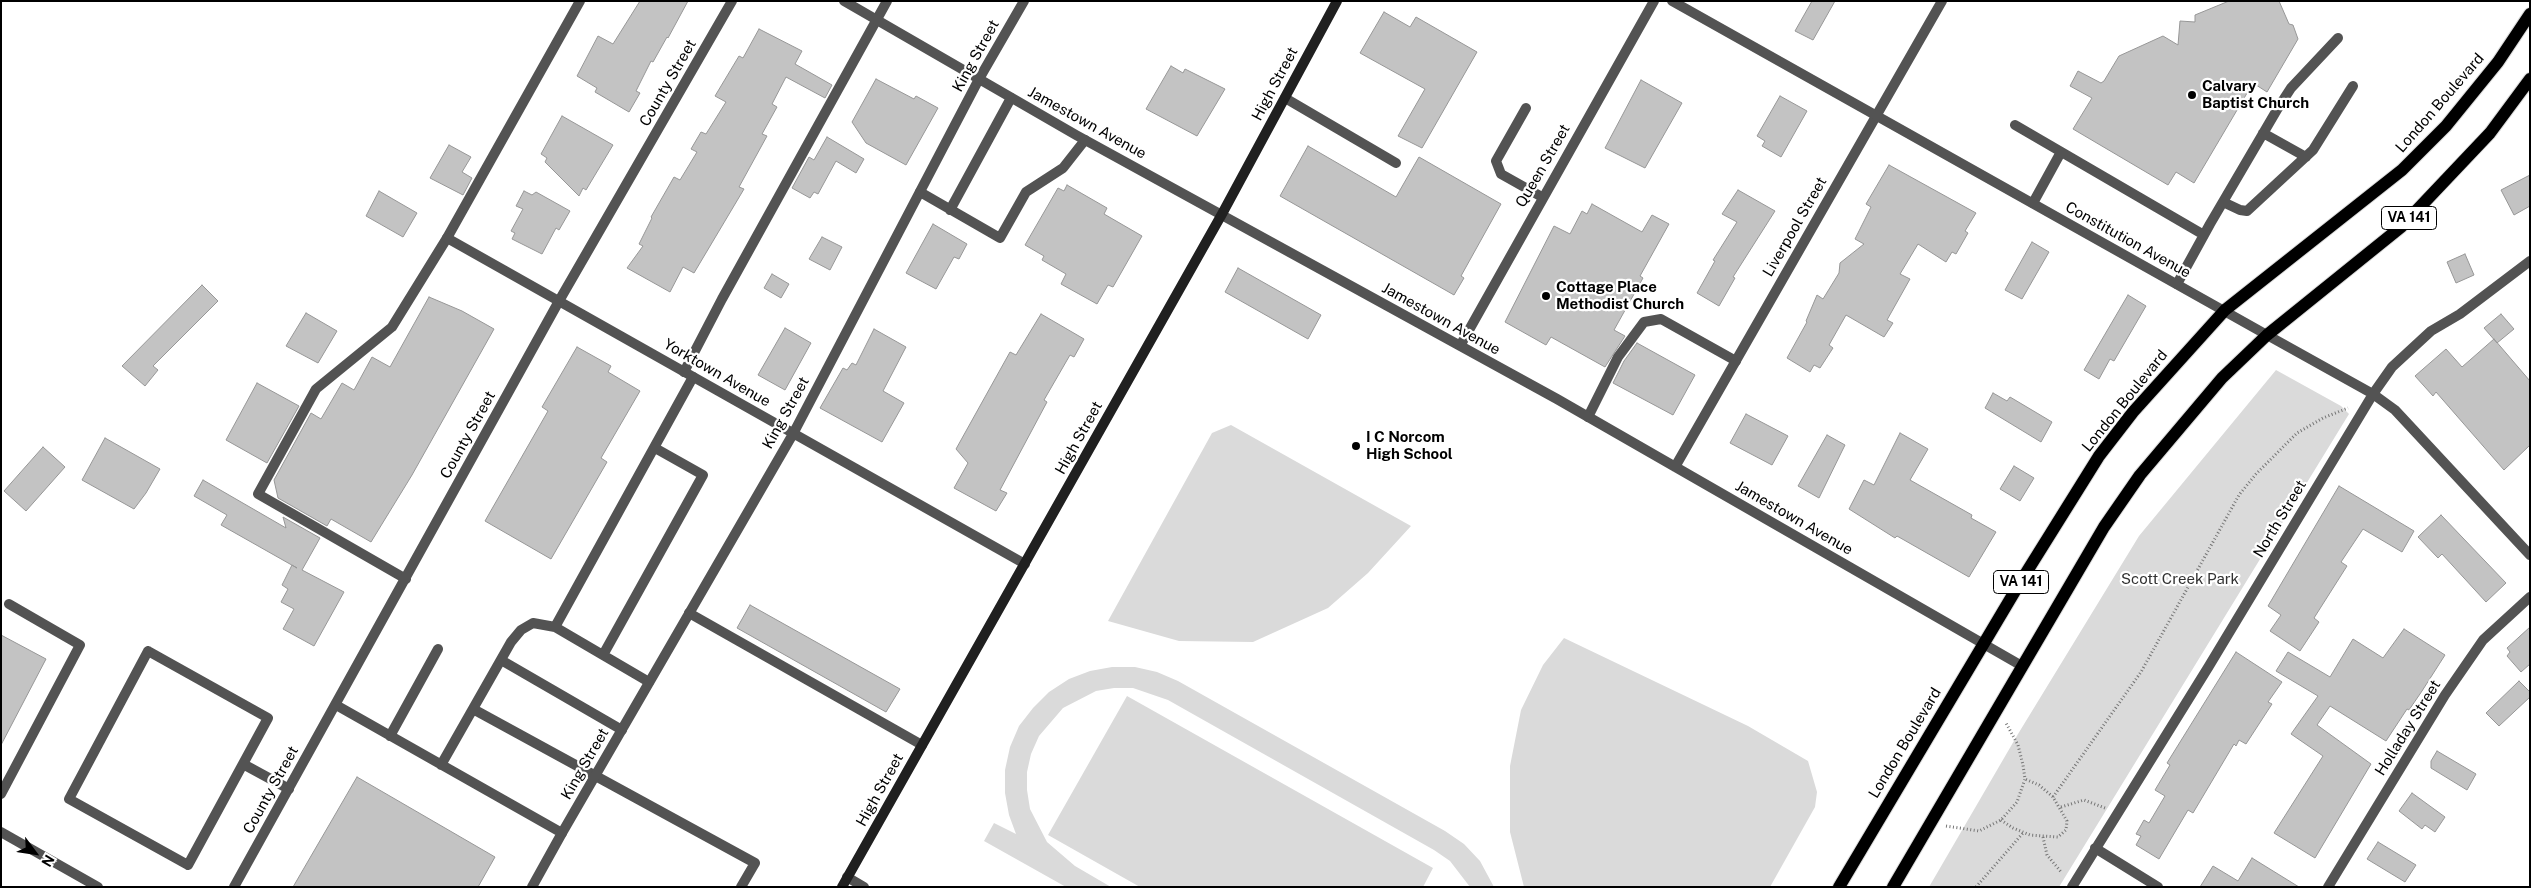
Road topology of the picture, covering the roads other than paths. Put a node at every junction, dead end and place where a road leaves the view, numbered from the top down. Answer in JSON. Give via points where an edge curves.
{"nodes":[{"id":1,"x":580,"y":1,"type":"edge"},
{"id":2,"x":732,"y":1,"type":"edge"},
{"id":3,"x":844,"y":1,"type":"edge"},
{"id":4,"x":887,"y":1,"type":"edge"},
{"id":5,"x":1024,"y":1,"type":"edge"},
{"id":6,"x":1337,"y":1,"type":"edge"},
{"id":7,"x":1654,"y":1,"type":"edge"},
{"id":8,"x":1672,"y":1,"type":"edge"},
{"id":9,"x":1942,"y":1,"type":"edge"},
{"id":10,"x":2530,"y":14,"type":"edge"},
{"id":11,"x":877,"y":20,"type":"junction"},
{"id":12,"x":2338,"y":38,"type":"dead end"},
{"id":13,"x":979,"y":79,"type":"junction"},
{"id":14,"x":2530,"y":79,"type":"edge"},
{"id":15,"x":2353,"y":86,"type":"dead end"},
{"id":16,"x":1011,"y":98,"type":"junction"},
{"id":17,"x":1285,"y":98,"type":"junction"},
{"id":18,"x":1526,"y":108,"type":"dead end"},
{"id":19,"x":1876,"y":115,"type":"junction"},
{"id":20,"x":2015,"y":125,"type":"dead end"},
{"id":21,"x":2263,"y":133,"type":"junction"},
{"id":22,"x":1085,"y":140,"type":"junction"},
{"id":23,"x":2061,"y":152,"type":"junction"},
{"id":24,"x":2306,"y":157,"type":"junction"},
{"id":25,"x":1396,"y":163,"type":"dead end"},
{"id":26,"x":920,"y":192,"type":"junction"},
{"id":27,"x":1542,"y":197,"type":"junction"},
{"id":28,"x":2223,"y":202,"type":"junction"},
{"id":29,"x":2032,"y":203,"type":"junction"},
{"id":30,"x":950,"y":210,"type":"junction"},
{"id":31,"x":1222,"y":214,"type":"junction"},
{"id":32,"x":2204,"y":235,"type":"junction"},
{"id":33,"x":447,"y":238,"type":"junction"},
{"id":34,"x":2530,"y":261,"type":"edge"},
{"id":35,"x":2177,"y":284,"type":"junction"},
{"id":36,"x":559,"y":301,"type":"junction"},
{"id":37,"x":2225,"y":310,"type":"junction"},
{"id":38,"x":2267,"y":335,"type":"junction"},
{"id":39,"x":1460,"y":346,"type":"junction"},
{"id":40,"x":1736,"y":361,"type":"junction"},
{"id":41,"x":689,"y":375,"type":"junction"},
{"id":42,"x":2373,"y":394,"type":"junction"},
{"id":43,"x":1588,"y":417,"type":"junction"},
{"id":44,"x":793,"y":434,"type":"junction"},
{"id":45,"x":655,"y":448,"type":"junction"},
{"id":46,"x":1675,"y":467,"type":"junction"},
{"id":47,"x":2530,"y":555,"type":"edge"},
{"id":48,"x":1025,"y":564,"type":"junction"},
{"id":49,"x":406,"y":579,"type":"junction"},
{"id":50,"x":2530,"y":597,"type":"edge"},
{"id":51,"x":9,"y":604,"type":"dead end"},
{"id":52,"x":690,"y":613,"type":"junction"},
{"id":53,"x":556,"y":627,"type":"junction"},
{"id":54,"x":1983,"y":644,"type":"junction"},
{"id":55,"x":438,"y":649,"type":"dead end"},
{"id":56,"x":603,"y":655,"type":"junction"},
{"id":57,"x":501,"y":660,"type":"junction"},
{"id":58,"x":2022,"y":666,"type":"junction"},
{"id":59,"x":649,"y":682,"type":"junction"},
{"id":60,"x":336,"y":705,"type":"junction"},
{"id":61,"x":473,"y":709,"type":"junction"},
{"id":62,"x":622,"y":730,"type":"junction"},
{"id":63,"x":390,"y":736,"type":"junction"},
{"id":64,"x":922,"y":745,"type":"junction"},
{"id":65,"x":243,"y":764,"type":"junction"},
{"id":66,"x":441,"y":765,"type":"junction"},
{"id":67,"x":595,"y":776,"type":"junction"},
{"id":68,"x":289,"y":789,"type":"junction"},
{"id":69,"x":1,"y":794,"type":"edge"},
{"id":70,"x":1,"y":832,"type":"edge"},
{"id":71,"x":562,"y":833,"type":"junction"},
{"id":72,"x":2096,"y":848,"type":"junction"},
{"id":73,"x":845,"y":882,"type":"edge"},
{"id":74,"x":2072,"y":886,"type":"edge"},
{"id":75,"x":98,"y":887,"type":"edge"},
{"id":76,"x":234,"y":887,"type":"edge"},
{"id":77,"x":532,"y":887,"type":"edge"},
{"id":78,"x":741,"y":887,"type":"edge"},
{"id":79,"x":864,"y":887,"type":"edge"},
{"id":80,"x":1839,"y":887,"type":"edge"},
{"id":81,"x":1893,"y":887,"type":"edge"},
{"id":82,"x":2158,"y":887,"type":"edge"},
{"id":83,"x":2328,"y":887,"type":"edge"}],
"edges":[{"from":1,"to":33,"type":"street"},
{"from":2,"to":36,"type":"street","name":"County Street"},
{"from":3,"to":11,"type":"street","name":"Jamestown Avenue"},
{"from":4,"to":11,"type":"street"},
{"from":5,"to":13,"type":"street","name":"King Street"},
{"from":6,"to":17,"type":"main road","name":"High Street"},
{"from":7,"to":27,"type":"street","name":"Queen Street"},
{"from":8,"to":19,"type":"street","name":"Constitution Avenue"},
{"from":9,"to":19,"type":"street","name":"Liverpool Street"},
{"from":10,"to":37,"type":"main road","name":"London Boulevard","number":"VA 141","via":[[2469,98],[2402,170]]},
{"from":11,"to":13,"type":"street","name":"Jamestown Avenue"},
{"from":11,"to":41,"type":"street","via":[[722,299]]},
{"from":12,"to":21,"type":"street","via":[[2292,88]]},
{"from":13,"to":16,"type":"street","name":"Jamestown Avenue"},
{"from":13,"to":26,"type":"street","name":"King Street"},
{"from":14,"to":38,"type":"main road","number":"VA 141","via":[[2490,133],[2401,227]]},
{"from":15,"to":24,"type":"street"},
{"from":16,"to":22,"type":"street","name":"Jamestown Avenue"},
{"from":16,"to":30,"type":"street"},
{"from":17,"to":25,"type":"street"},
{"from":17,"to":31,"type":"main road","name":"High Street"},
{"from":18,"to":27,"type":"street","via":[[1496,161],[1501,174]]},
{"from":19,"to":29,"type":"street","name":"Constitution Avenue"},
{"from":19,"to":40,"type":"street","name":"Liverpool Street"},
{"from":20,"to":23,"type":"street"},
{"from":21,"to":24,"type":"street"},
{"from":21,"to":28,"type":"street"},
{"from":22,"to":30,"type":"street","via":[[1063,168],[1026,192],[1000,238]]},
{"from":22,"to":31,"type":"street","name":"Jamestown Avenue"},
{"from":23,"to":29,"type":"street"},
{"from":23,"to":32,"type":"street"},
{"from":24,"to":28,"type":"street","via":[[2248,211]]},
{"from":26,"to":30,"type":"street"},
{"from":26,"to":44,"type":"street","name":"King Street"},
{"from":27,"to":39,"type":"street","name":"Queen Street"},
{"from":28,"to":32,"type":"street"},
{"from":29,"to":35,"type":"street","name":"Constitution Avenue"},
{"from":31,"to":39,"type":"street","name":"Jamestown Avenue"},
{"from":31,"to":48,"type":"main road","name":"High Street"},
{"from":32,"to":35,"type":"street"},
{"from":33,"to":36,"type":"street","name":"Yorktown Avenue"},
{"from":33,"to":49,"type":"street","via":[[392,327],[316,389],[258,494]]},
{"from":34,"to":42,"type":"street","name":"North Street","via":[[2406,352]]},
{"from":35,"to":37,"type":"street","name":"Constitution Avenue"},
{"from":36,"to":41,"type":"street","name":"Yorktown Avenue"},
{"from":36,"to":49,"type":"street","name":"County Street"},
{"from":37,"to":38,"type":"street","name":"Constitution Avenue"},
{"from":37,"to":54,"type":"main road","name":"London Boulevard","number":"VA 141","via":[[2099,456]]},
{"from":38,"to":42,"type":"street","name":"Constitution Avenue"},
{"from":38,"to":58,"type":"main road","number":"VA 141","via":[[2222,378],[2140,474],[2104,527]]},
{"from":39,"to":43,"type":"street","name":"Jamestown Avenue"},
{"from":40,"to":43,"type":"street","via":[[1661,319],[1644,322],[1618,357]]},
{"from":40,"to":46,"type":"street","name":"Liverpool Street"},
{"from":41,"to":44,"type":"street","name":"Yorktown Avenue"},
{"from":41,"to":45,"type":"street"},
{"from":42,"to":47,"type":"street","name":"Constitution Avenue","via":[[2395,410]]},
{"from":42,"to":72,"type":"street","name":"North Street"},
{"from":43,"to":46,"type":"street","name":"Jamestown Avenue"},
{"from":44,"to":48,"type":"street","name":"Yorktown Avenue"},
{"from":44,"to":52,"type":"street","name":"King Street"},
{"from":45,"to":53,"type":"street"},
{"from":45,"to":56,"type":"street","via":[[703,475]]},
{"from":46,"to":54,"type":"street","name":"Jamestown Avenue"},
{"from":48,"to":64,"type":"main road","name":"High Street"},
{"from":49,"to":60,"type":"street","name":"County Street"},
{"from":50,"to":83,"type":"street","name":"Holladay Street","via":[[2477,648]]},
{"from":51,"to":69,"type":"street","via":[[80,645]]},
{"from":52,"to":59,"type":"street","name":"King Street"},
{"from":52,"to":64,"type":"street"},
{"from":53,"to":56,"type":"street"},
{"from":53,"to":57,"type":"street","via":[[533,623],[521,630]]},
{"from":54,"to":58,"type":"street","name":"Jamestown Avenue"},
{"from":54,"to":80,"type":"main road","name":"London Boulevard","number":"VA 141"},
{"from":55,"to":63,"type":"street"},
{"from":56,"to":59,"type":"street"},
{"from":57,"to":61,"type":"street"},
{"from":57,"to":62,"type":"street"},
{"from":58,"to":81,"type":"main road","number":"VA 141"},
{"from":59,"to":62,"type":"street","name":"King Street"},
{"from":60,"to":63,"type":"street"},
{"from":60,"to":68,"type":"street","name":"County Street"},
{"from":61,"to":66,"type":"street"},
{"from":61,"to":67,"type":"street"},
{"from":62,"to":67,"type":"street","name":"King Street"},
{"from":63,"to":66,"type":"street"},
{"from":64,"to":73,"type":"main road","name":"High Street"},
{"from":65,"to":65,"type":"street","via":[[188,865],[70,800],[148,651],[268,718]]},
{"from":65,"to":68,"type":"street"},
{"from":66,"to":71,"type":"street"},
{"from":67,"to":71,"type":"street","name":"King Street"},
{"from":67,"to":78,"type":"street","via":[[755,863]]},
{"from":68,"to":76,"type":"street","name":"County Street"},
{"from":70,"to":75,"type":"street"},
{"from":71,"to":77,"type":"street","name":"King Street"},
{"from":72,"to":74,"type":"street","name":"North Street"},
{"from":72,"to":82,"type":"street"},
{"from":73,"to":79,"type":"street"}]}
